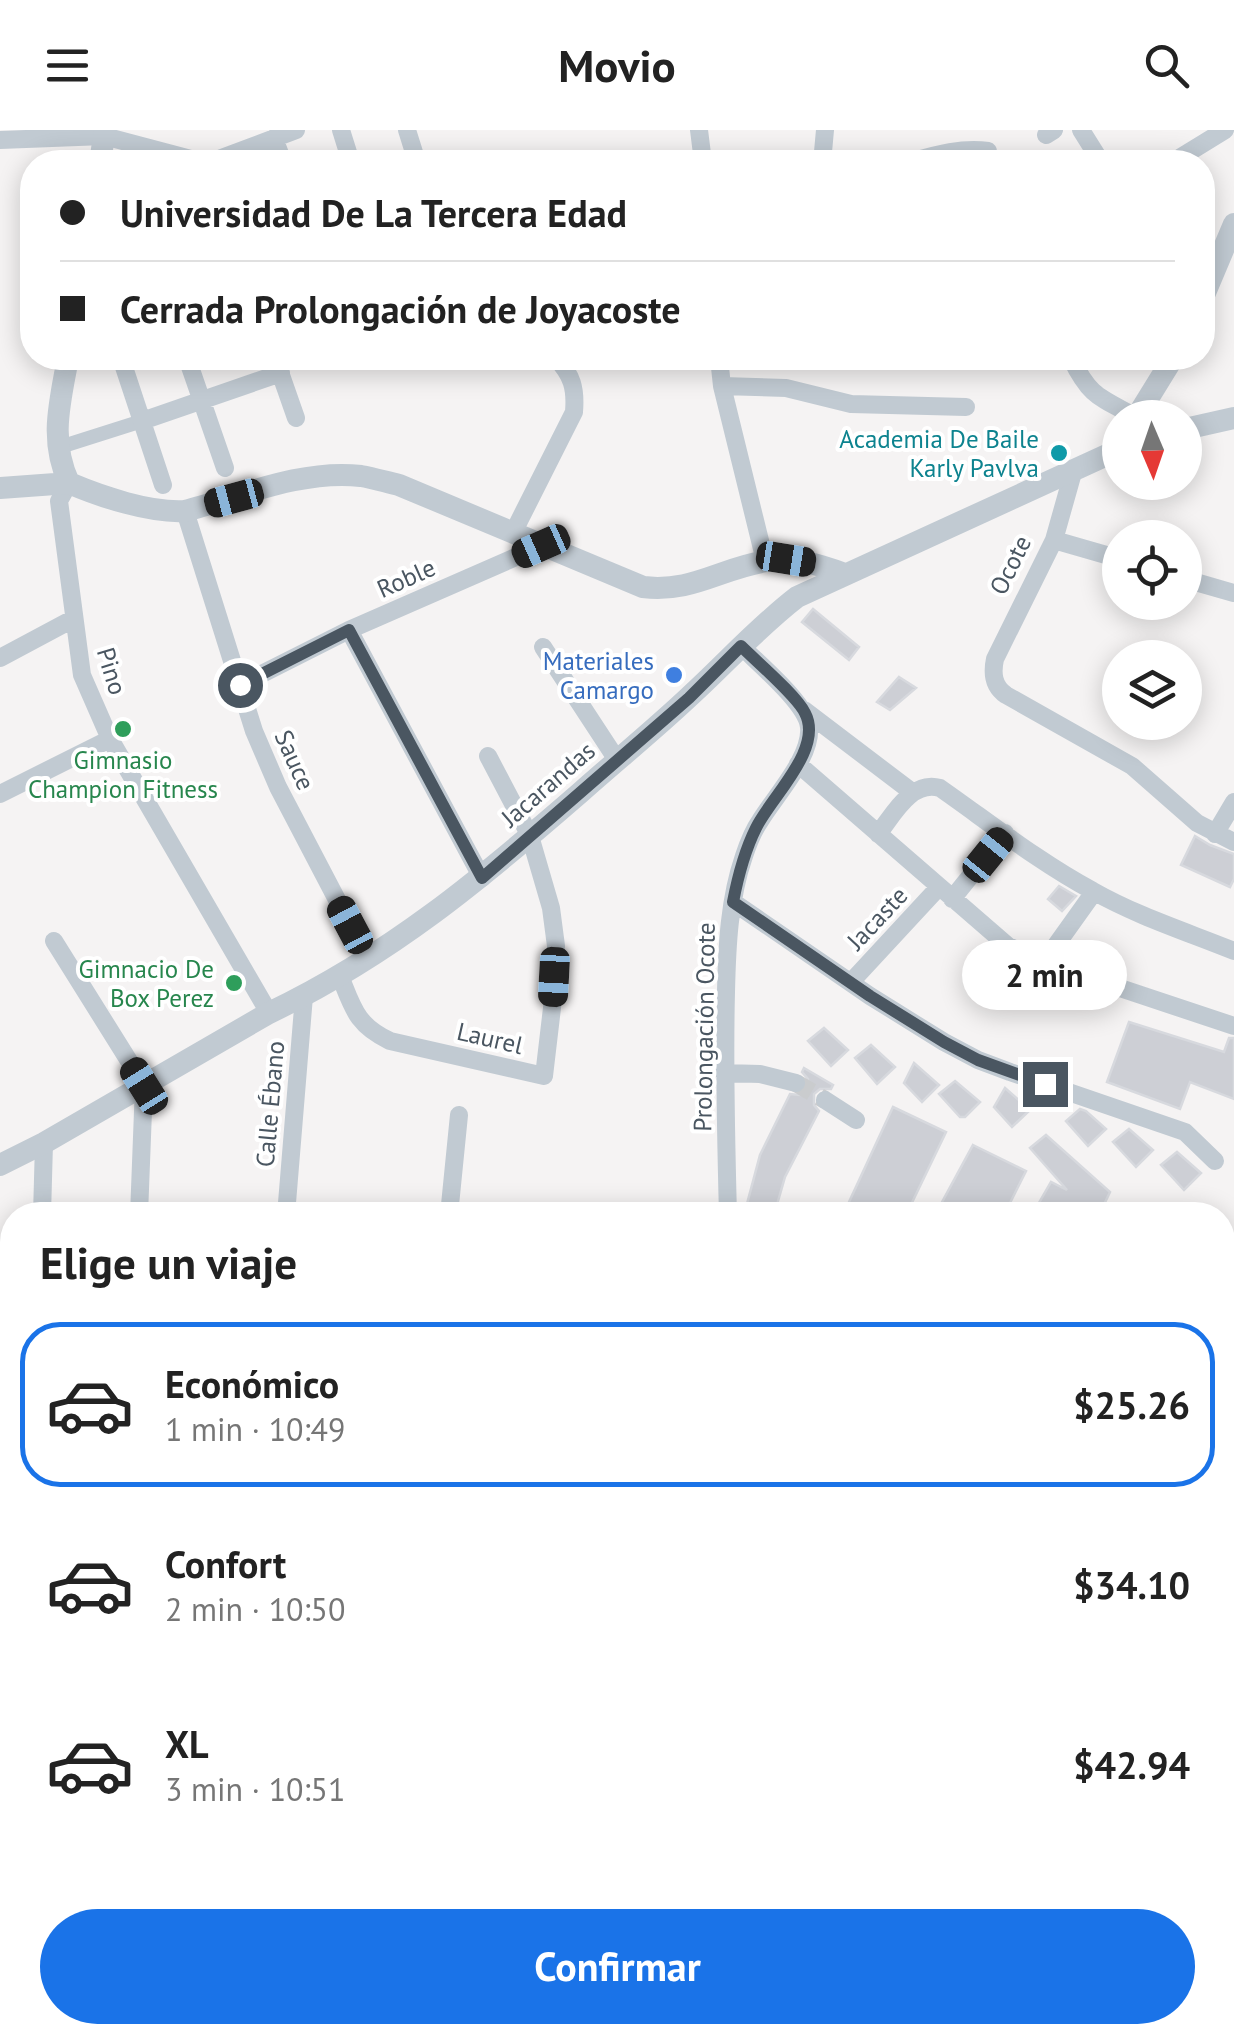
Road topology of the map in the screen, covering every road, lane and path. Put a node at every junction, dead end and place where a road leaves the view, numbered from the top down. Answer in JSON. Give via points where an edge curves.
{"nodes":[{"id":1,"x":296,"y":130,"type":"edge"},
{"id":2,"x":1225,"y":130,"type":"edge"},
{"id":3,"x":104,"y":133,"type":"edge"},
{"id":4,"x":274,"y":138,"type":"junction"},
{"id":5,"x":0,"y":140,"type":"edge"},
{"id":6,"x":245,"y":140,"type":"edge"},
{"id":7,"x":161,"y":150,"type":"edge"},
{"id":8,"x":278,"y":150,"type":"edge"},
{"id":9,"x":1192,"y":150,"type":"edge"},
{"id":10,"x":1234,"y":224,"type":"edge"},
{"id":11,"x":1215,"y":269,"type":"edge"},
{"id":12,"x":66,"y":370,"type":"edge"},
{"id":13,"x":126,"y":370,"type":"edge"},
{"id":14,"x":191,"y":370,"type":"edge"},
{"id":15,"x":269,"y":370,"type":"edge"},
{"id":16,"x":279,"y":370,"type":"edge"},
{"id":17,"x":566,"y":370,"type":"edge"},
{"id":18,"x":720,"y":370,"type":"edge"},
{"id":19,"x":1078,"y":370,"type":"edge"},
{"id":20,"x":1166,"y":370,"type":"edge"},
{"id":21,"x":722,"y":386,"type":"junction"},
{"id":22,"x":202,"y":400,"type":"junction"},
{"id":23,"x":1106,"y":400,"type":"edge"},
{"id":24,"x":1147,"y":400,"type":"edge"},
{"id":25,"x":966,"y":407,"type":"dead end"},
{"id":26,"x":296,"y":418,"type":"dead end"},
{"id":27,"x":1234,"y":418,"type":"edge"},
{"id":28,"x":142,"y":421,"type":"junction"},
{"id":29,"x":1202,"y":426,"type":"edge"},
{"id":30,"x":58,"y":448,"type":"junction"},
{"id":31,"x":1102,"y":456,"type":"edge"},
{"id":32,"x":224,"y":468,"type":"dead end"},
{"id":33,"x":1074,"y":469,"type":"junction"},
{"id":34,"x":70,"y":483,"type":"junction"},
{"id":35,"x":163,"y":485,"type":"dead end"},
{"id":36,"x":0,"y":488,"type":"edge"},
{"id":37,"x":186,"y":511,"type":"junction"},
{"id":38,"x":513,"y":533,"type":"junction"},
{"id":39,"x":1054,"y":540,"type":"junction"},
{"id":40,"x":541,"y":546,"type":"junction"},
{"id":41,"x":1102,"y":555,"type":"edge"},
{"id":42,"x":765,"y":560,"type":"junction"},
{"id":43,"x":845,"y":574,"type":"junction"},
{"id":44,"x":1202,"y":584,"type":"edge"},
{"id":45,"x":1234,"y":593,"type":"edge"},
{"id":46,"x":74,"y":619,"type":"junction"},
{"id":47,"x":349,"y":630,"type":"junction"},
{"id":48,"x":741,"y":646,"type":"junction"},
{"id":49,"x":543,"y":647,"type":"dead end"},
{"id":50,"x":0,"y":658,"type":"edge"},
{"id":51,"x":240,"y":685,"type":"junction"},
{"id":52,"x":804,"y":710,"type":"junction"},
{"id":53,"x":110,"y":739,"type":"junction"},
{"id":54,"x":488,"y":756,"type":"dead end"},
{"id":55,"x":618,"y":760,"type":"junction"},
{"id":56,"x":798,"y":764,"type":"junction"},
{"id":57,"x":912,"y":792,"type":"junction"},
{"id":58,"x":0,"y":794,"type":"edge"},
{"id":59,"x":1234,"y":802,"type":"edge"},
{"id":60,"x":1005,"y":833,"type":"junction"},
{"id":61,"x":878,"y":834,"type":"junction"},
{"id":62,"x":1215,"y":834,"type":"junction"},
{"id":63,"x":530,"y":836,"type":"junction"},
{"id":64,"x":1234,"y":842,"type":"edge"},
{"id":65,"x":482,"y":878,"type":"junction"},
{"id":66,"x":1094,"y":892,"type":"junction"},
{"id":67,"x":946,"y":893,"type":"junction"},
{"id":68,"x":733,"y":902,"type":"junction"},
{"id":69,"x":54,"y":941,"type":"dead end"},
{"id":70,"x":1234,"y":951,"type":"edge"},
{"id":71,"x":368,"y":960,"type":"junction"},
{"id":72,"x":1044,"y":962,"type":"junction"},
{"id":73,"x":340,"y":976,"type":"junction"},
{"id":74,"x":851,"y":982,"type":"junction"},
{"id":75,"x":304,"y":996,"type":"junction"},
{"id":76,"x":269,"y":1012,"type":"junction"},
{"id":77,"x":1234,"y":1026,"type":"edge"},
{"id":78,"x":724,"y":1073,"type":"junction"},
{"id":79,"x":796,"y":1083,"type":"tunnel mouth"},
{"id":80,"x":144,"y":1086,"type":"junction"},
{"id":81,"x":825,"y":1100,"type":"tunnel mouth"},
{"id":82,"x":460,"y":1115,"type":"dead end"},
{"id":83,"x":856,"y":1120,"type":"dead end"},
{"id":84,"x":44,"y":1143,"type":"junction"},
{"id":85,"x":1215,"y":1161,"type":"dead end"},
{"id":86,"x":0,"y":1164,"type":"edge"},
{"id":87,"x":42,"y":1202,"type":"edge"},
{"id":88,"x":140,"y":1202,"type":"edge"},
{"id":89,"x":287,"y":1202,"type":"edge"},
{"id":90,"x":451,"y":1202,"type":"edge"},
{"id":91,"x":728,"y":1202,"type":"edge"}],
"edges":[{"from":1,"to":4,"type":"street"},
{"from":2,"to":9,"type":"street"},
{"from":3,"to":5,"type":"street"},
{"from":3,"to":7,"type":"street"},
{"from":4,"to":6,"type":"street"},
{"from":4,"to":8,"type":"street"},
{"from":10,"to":11,"type":"street"},
{"from":12,"to":30,"type":"street"},
{"from":13,"to":28,"type":"street"},
{"from":14,"to":22,"type":"street"},
{"from":15,"to":22,"type":"street"},
{"from":16,"to":26,"type":"street"},
{"from":17,"to":38,"type":"street","via":[[576,392],[574,412]]},
{"from":18,"to":21,"type":"street"},
{"from":19,"to":23,"type":"street","via":[[1090,391]]},
{"from":20,"to":24,"type":"street"},
{"from":21,"to":25,"type":"street","via":[[786,388],[850,404]]},
{"from":21,"to":42,"type":"street"},
{"from":22,"to":28,"type":"street"},
{"from":22,"to":32,"type":"street"},
{"from":27,"to":29,"type":"street"},
{"from":28,"to":30,"type":"street"},
{"from":28,"to":35,"type":"street"},
{"from":30,"to":34,"type":"street"},
{"from":31,"to":33,"type":"street","name":"Jacarandas"},
{"from":33,"to":39,"type":"street","name":"Ocote"},
{"from":33,"to":43,"type":"street","name":"Jacarandas"},
{"from":34,"to":36,"type":"street"},
{"from":34,"to":37,"type":"street","via":[[109,498]]},
{"from":34,"to":46,"type":"street","name":"Pino","via":[[59,501]]},
{"from":37,"to":38,"type":"street","via":[[304,478],[362,476]]},
{"from":37,"to":51,"type":"street","name":"Sauce"},
{"from":38,"to":40,"type":"street"},
{"from":39,"to":41,"type":"street"},
{"from":39,"to":62,"type":"street","name":"Ocote","via":[[995,659],[999,690],[1132,766]]},
{"from":40,"to":42,"type":"street","via":[[661,589]]},
{"from":40,"to":47,"type":"street","name":"Roble"},
{"from":42,"to":43,"type":"street","via":[[818,564]]},
{"from":43,"to":48,"type":"street","name":"Jacarandas","via":[[797,597]]},
{"from":44,"to":45,"type":"street"},
{"from":46,"to":50,"type":"street"},
{"from":46,"to":53,"type":"street","name":"Pino","via":[[82,675]]},
{"from":47,"to":51,"type":"street","name":"Roble"},
{"from":47,"to":65,"type":"street"},
{"from":48,"to":52,"type":"street"},
{"from":48,"to":55,"type":"street","name":"Jacarandas"},
{"from":49,"to":55,"type":"street"},
{"from":51,"to":71,"type":"street","name":"Sauce","via":[[278,787]]},
{"from":52,"to":56,"type":"street","name":"Prolongación Ocote","via":[[810,731]]},
{"from":52,"to":57,"type":"street"},
{"from":53,"to":58,"type":"street"},
{"from":53,"to":76,"type":"street","name":"Pino"},
{"from":54,"to":63,"type":"street"},
{"from":55,"to":63,"type":"street","name":"Jacarandas"},
{"from":56,"to":61,"type":"street"},
{"from":56,"to":68,"type":"street","name":"Prolongación Ocote","via":[[757,825]]},
{"from":57,"to":60,"type":"street","via":[[940,788]]},
{"from":57,"to":61,"type":"street"},
{"from":59,"to":62,"type":"street"},
{"from":60,"to":66,"type":"street"},
{"from":60,"to":67,"type":"street","name":"Jacaste"},
{"from":61,"to":67,"type":"street"},
{"from":62,"to":64,"type":"street"},
{"from":63,"to":65,"type":"street","name":"Jacarandas"},
{"from":63,"to":73,"type":"street","name":"Laurel","via":[[556,946],[544,1076],[374,1034],[357,1018]]},
{"from":65,"to":71,"type":"street","name":"Jacarandas"},
{"from":66,"to":70,"type":"street"},
{"from":66,"to":72,"type":"street"},
{"from":67,"to":72,"type":"street","via":[[1008,946]]},
{"from":67,"to":74,"type":"street","name":"Jacaste"},
{"from":68,"to":74,"type":"street"},
{"from":68,"to":78,"type":"street","name":"Prolongación Ocote"},
{"from":69,"to":80,"type":"street"},
{"from":71,"to":73,"type":"street","name":"Jacarandas"},
{"from":72,"to":77,"type":"street"},
{"from":73,"to":75,"type":"street","name":"Jacarandas"},
{"from":74,"to":85,"type":"street","via":[[978,1060],[1185,1132]]},
{"from":75,"to":76,"type":"street","name":"Jacarandas"},
{"from":75,"to":89,"type":"street","name":"Calle Ébano"},
{"from":76,"to":80,"type":"street","name":"Jacarandas"},
{"from":78,"to":79,"type":"street"},
{"from":78,"to":91,"type":"street","name":"Prolongación Ocote"},
{"from":80,"to":84,"type":"street","name":"Jacarandas"},
{"from":80,"to":88,"type":"street"},
{"from":81,"to":83,"type":"street"},
{"from":82,"to":90,"type":"street"},
{"from":84,"to":86,"type":"street","name":"Jacarandas"},
{"from":84,"to":87,"type":"street"}]}
